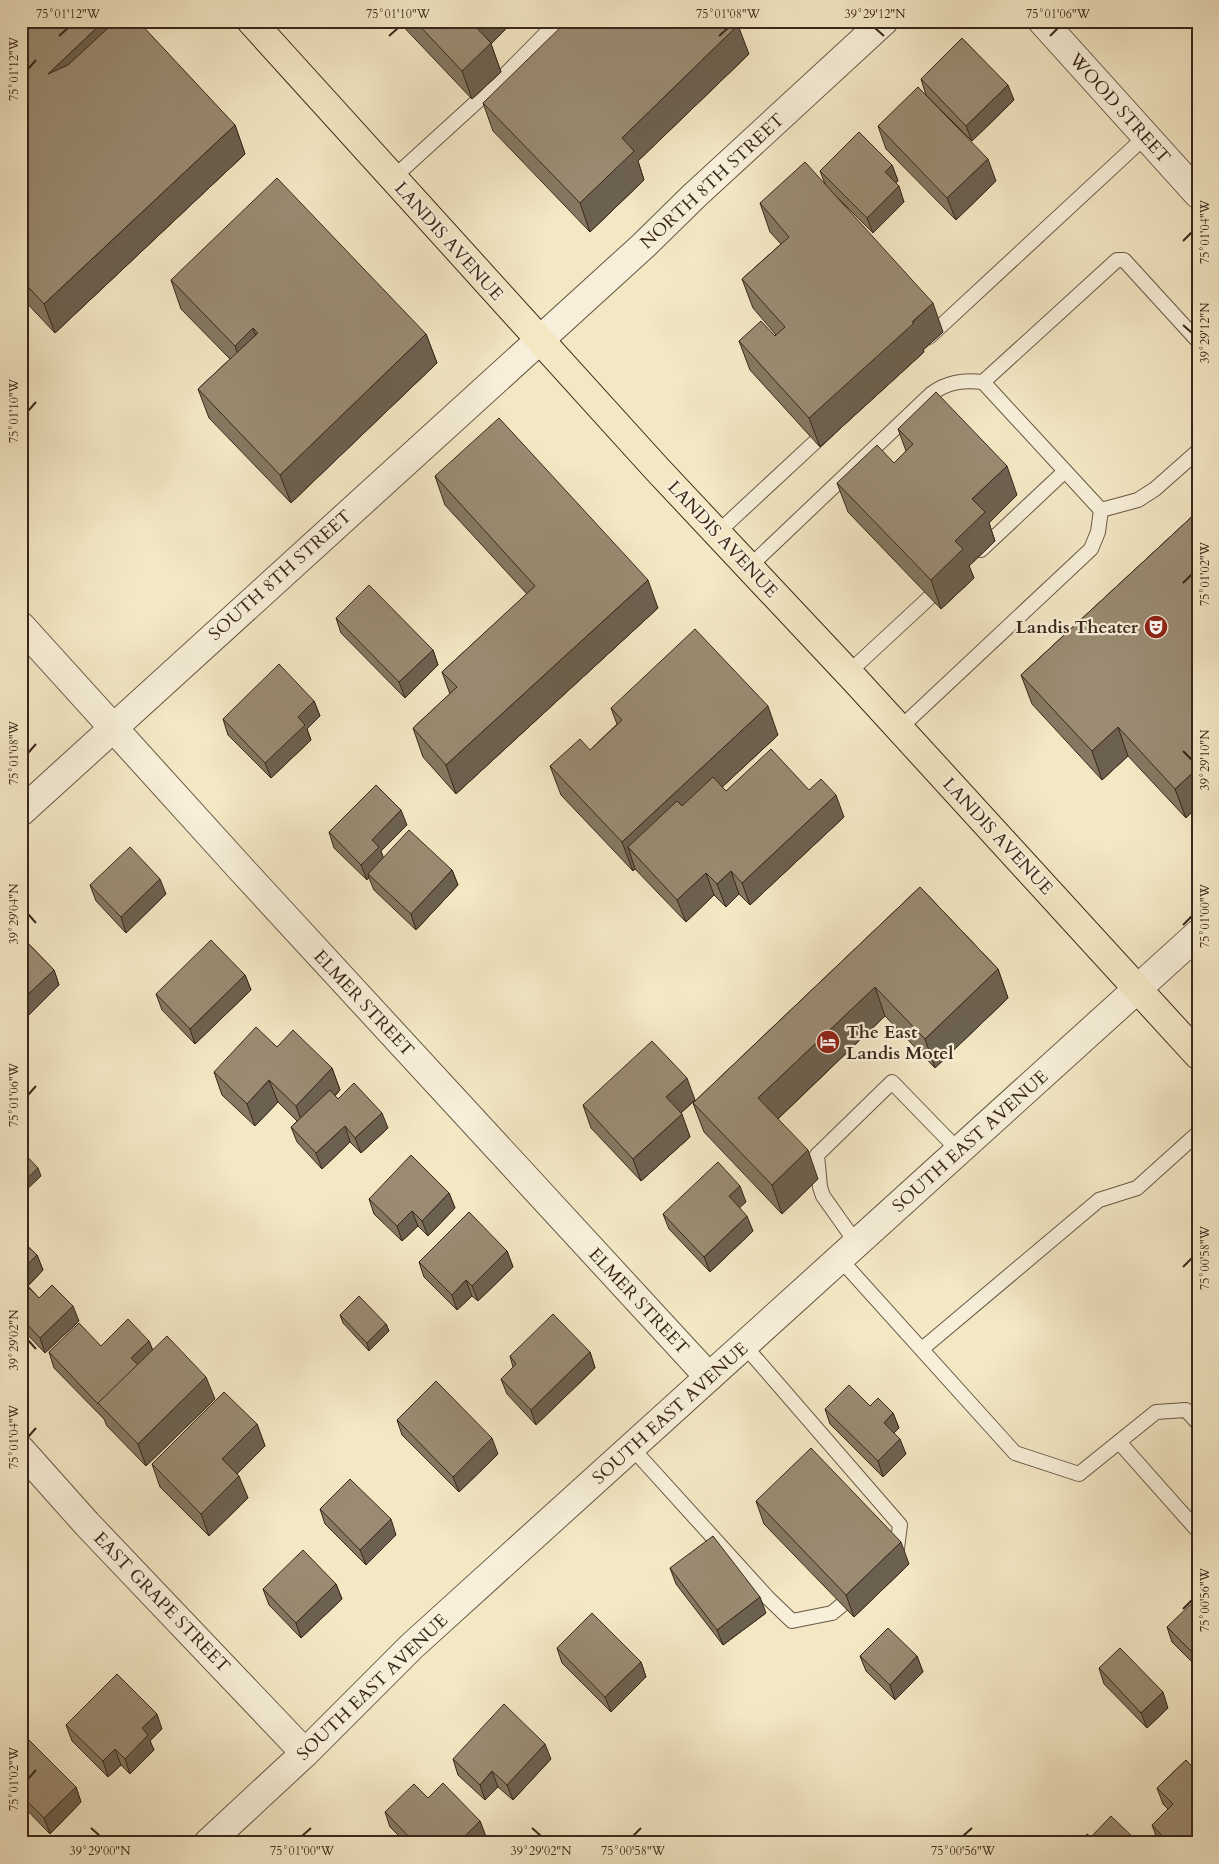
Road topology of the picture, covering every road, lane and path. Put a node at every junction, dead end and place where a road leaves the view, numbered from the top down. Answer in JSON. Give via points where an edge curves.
{"nodes":[{"id":1,"x":251,"y":21,"type":"edge"},
{"id":2,"x":558,"y":21,"type":"edge"},
{"id":3,"x":884,"y":21,"type":"edge"},
{"id":4,"x":1042,"y":21,"type":"edge"},
{"id":5,"x":1146,"y":136,"type":"junction"},
{"id":6,"x":393,"y":178,"type":"junction"},
{"id":7,"x":1198,"y":194,"type":"edge"},
{"id":8,"x":539,"y":340,"type":"junction"},
{"id":9,"x":1198,"y":341,"type":"edge"},
{"id":10,"x":920,"y":345,"type":"edge"},
{"id":11,"x":983,"y":382,"type":"junction"},
{"id":12,"x":841,"y":419,"type":"edge"},
{"id":13,"x":1198,"y":451,"type":"edge"},
{"id":14,"x":1064,"y":471,"type":"junction"},
{"id":15,"x":1101,"y":510,"type":"junction"},
{"id":16,"x":717,"y":533,"type":"junction"},
{"id":17,"x":972,"y":559,"type":"dead end"},
{"id":18,"x":749,"y":567,"type":"junction"},
{"id":19,"x":950,"y":579,"type":"edge"},
{"id":20,"x":21,"y":626,"type":"edge"},
{"id":21,"x":848,"y":673,"type":"junction"},
{"id":22,"x":113,"y":726,"type":"junction"},
{"id":23,"x":900,"y":728,"type":"junction"},
{"id":24,"x":21,"y":812,"type":"edge"},
{"id":25,"x":1198,"y":934,"type":"edge"},
{"id":26,"x":1138,"y":989,"type":"junction"},
{"id":27,"x":1198,"y":1055,"type":"edge"},
{"id":28,"x":1198,"y":1133,"type":"edge"},
{"id":29,"x":959,"y":1151,"type":"junction"},
{"id":30,"x":848,"y":1251,"type":"junction"},
{"id":31,"x":744,"y":1345,"type":"junction"},
{"id":32,"x":922,"y":1349,"type":"junction"},
{"id":33,"x":709,"y":1377,"type":"junction"},
{"id":34,"x":1198,"y":1423,"type":"edge"},
{"id":35,"x":1119,"y":1442,"type":"junction"},
{"id":36,"x":632,"y":1448,"type":"junction"},
{"id":37,"x":21,"y":1450,"type":"edge"},
{"id":38,"x":1198,"y":1531,"type":"edge"},
{"id":39,"x":888,"y":1565,"type":"edge"},
{"id":40,"x":867,"y":1583,"type":"edge"},
{"id":41,"x":306,"y":1753,"type":"junction"},
{"id":42,"x":208,"y":1843,"type":"edge"}],
"edges":[{"from":1,"to":6,"type":"main road","name":"LANDIS AVENUE"},
{"from":2,"to":6,"type":"lane","via":[[494,86]]},
{"from":3,"to":8,"type":"street","name":"NORTH 8TH STREET"},
{"from":4,"to":5,"type":"street","name":"WOOD STREET"},
{"from":5,"to":7,"type":"street","name":"WOOD STREET"},
{"from":5,"to":10,"type":"lane"},
{"from":6,"to":8,"type":"main road","name":"LANDIS AVENUE"},
{"from":8,"to":16,"type":"main road","name":"LANDIS AVENUE"},
{"from":8,"to":22,"type":"street","name":"SOUTH 8TH STREET"},
{"from":9,"to":11,"type":"lane","via":[[1124,260],[1117,260]]},
{"from":11,"to":14,"type":"lane"},
{"from":11,"to":18,"type":"lane","via":[[958,381],[930,394]]},
{"from":12,"to":16,"type":"lane"},
{"from":13,"to":15,"type":"lane","via":[[1144,497]]},
{"from":14,"to":15,"type":"lane"},
{"from":14,"to":17,"type":"lane"},
{"from":15,"to":23,"type":"lane","via":[[1091,550]]},
{"from":16,"to":18,"type":"main road","name":"LANDIS AVENUE"},
{"from":18,"to":21,"type":"main road","name":"LANDIS AVENUE"},
{"from":19,"to":21,"type":"lane"},
{"from":20,"to":22,"type":"street","name":"ELMER STREET"},
{"from":21,"to":23,"type":"main road","name":"LANDIS AVENUE"},
{"from":22,"to":24,"type":"street","name":"SOUTH 8TH STREET"},
{"from":22,"to":33,"type":"street","name":"ELMER STREET","via":[[255,885]]},
{"from":23,"to":26,"type":"main road","name":"LANDIS AVENUE"},
{"from":25,"to":26,"type":"street","name":"SOUTH EAST AVENUE"},
{"from":26,"to":27,"type":"main road","name":"LANDIS AVENUE"},
{"from":26,"to":29,"type":"street","name":"SOUTH EAST AVENUE"},
{"from":28,"to":32,"type":"lane","via":[[1137,1188],[1099,1200]]},
{"from":29,"to":30,"type":"street","name":"SOUTH EAST AVENUE"},
{"from":29,"to":30,"type":"lane","via":[[892,1082],[817,1155],[820,1187]]},
{"from":30,"to":31,"type":"street","name":"SOUTH EAST AVENUE"},
{"from":30,"to":32,"type":"lane"},
{"from":31,"to":33,"type":"street","name":"SOUTH EAST AVENUE"},
{"from":31,"to":39,"type":"lane","via":[[900,1525],[895,1559]]},
{"from":32,"to":35,"type":"lane","via":[[1015,1453],[1079,1474]]},
{"from":33,"to":36,"type":"street","name":"SOUTH EAST AVENUE"},
{"from":34,"to":35,"type":"lane","via":[[1186,1410],[1156,1412]]},
{"from":35,"to":38,"type":"lane"},
{"from":36,"to":40,"type":"lane","via":[[792,1621],[832,1613]]},
{"from":36,"to":41,"type":"street","name":"SOUTH EAST AVENUE","via":[[412,1646]]},
{"from":37,"to":41,"type":"street","name":"EAST GRAPE STREET","via":[[87,1524]]},
{"from":41,"to":42,"type":"street","name":"SOUTH EAST AVENUE"}]}
